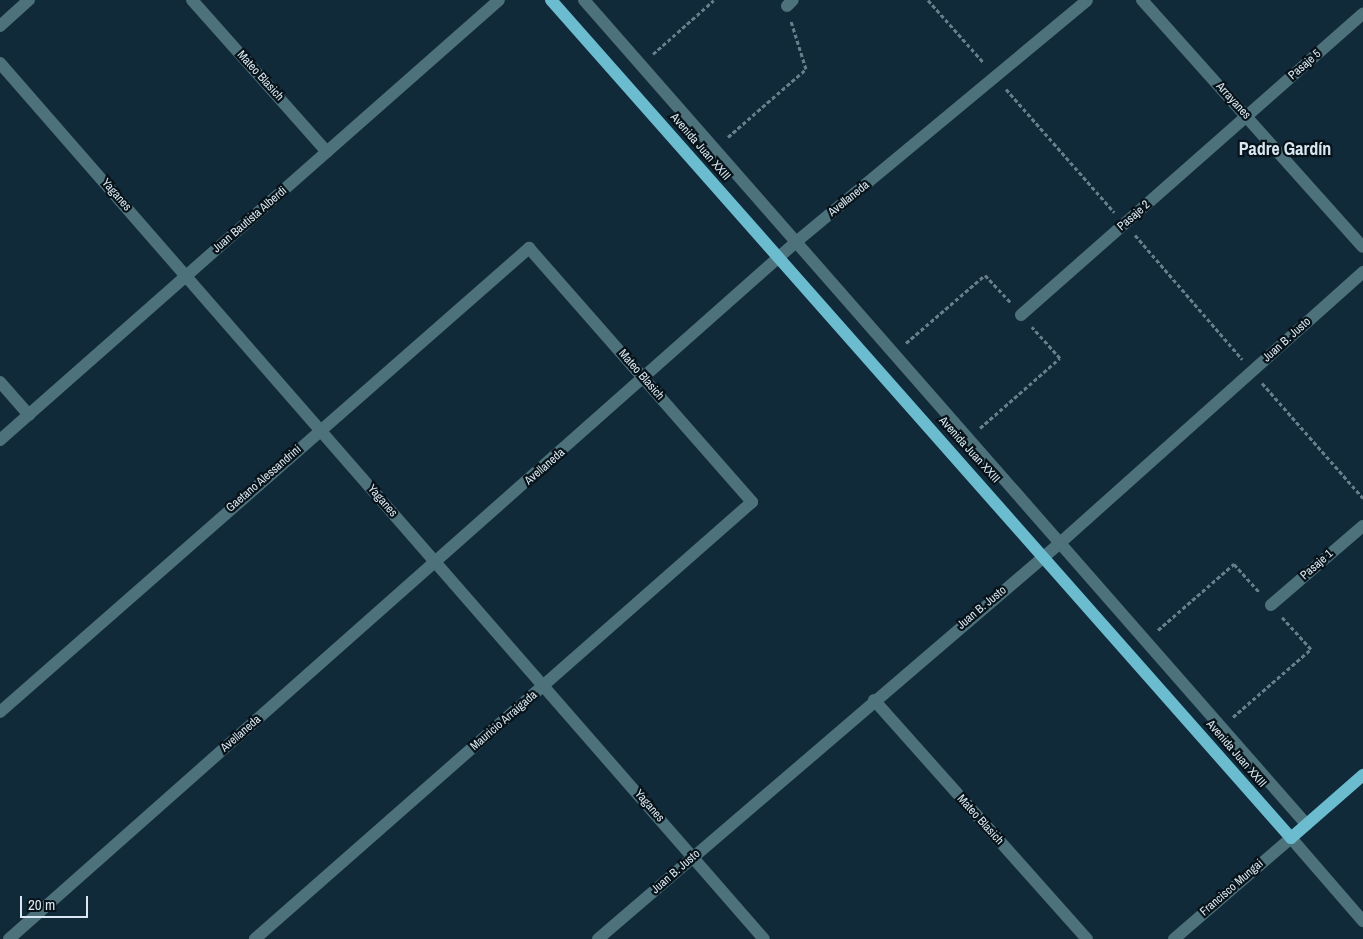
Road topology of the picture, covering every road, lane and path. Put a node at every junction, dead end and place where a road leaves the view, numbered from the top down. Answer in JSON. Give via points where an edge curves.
{"nodes":[{"id":1,"x":29,"y":0,"type":"edge"},
{"id":2,"x":192,"y":0,"type":"edge"},
{"id":3,"x":499,"y":0,"type":"edge"},
{"id":4,"x":551,"y":0,"type":"edge"},
{"id":5,"x":584,"y":0,"type":"edge"},
{"id":6,"x":714,"y":0,"type":"edge"},
{"id":7,"x":928,"y":0,"type":"edge"},
{"id":8,"x":1087,"y":0,"type":"edge"},
{"id":9,"x":1142,"y":0,"type":"edge"},
{"id":10,"x":790,"y":3,"type":"edge"},
{"id":11,"x":1363,"y":14,"type":"edge"},
{"id":12,"x":0,"y":26,"type":"edge"},
{"id":13,"x":0,"y":63,"type":"edge"},
{"id":14,"x":640,"y":64,"type":"junction"},
{"id":15,"x":996,"y":77,"type":"junction"},
{"id":16,"x":1247,"y":116,"type":"junction"},
{"id":17,"x":714,"y":149,"type":"junction"},
{"id":18,"x":328,"y":152,"type":"junction"},
{"id":19,"x":1125,"y":224,"type":"junction"},
{"id":20,"x":796,"y":242,"type":"junction"},
{"id":21,"x":1363,"y":247,"type":"edge"},
{"id":22,"x":529,"y":248,"type":"joint"},
{"id":23,"x":779,"y":258,"type":"junction"},
{"id":24,"x":1363,"y":272,"type":"edge"},
{"id":25,"x":186,"y":276,"type":"junction"},
{"id":26,"x":1021,"y":315,"type":"junction"},
{"id":27,"x":894,"y":354,"type":"junction"},
{"id":28,"x":1252,"y":371,"type":"junction"},
{"id":29,"x":645,"y":380,"type":"junction"},
{"id":30,"x":0,"y":382,"type":"edge"},
{"id":31,"x":29,"y":415,"type":"junction"},
{"id":32,"x":319,"y":430,"type":"junction"},
{"id":33,"x":968,"y":438,"type":"junction"},
{"id":34,"x":0,"y":440,"type":"edge"},
{"id":35,"x":1363,"y":498,"type":"edge"},
{"id":36,"x":752,"y":502,"type":"joint"},
{"id":37,"x":1363,"y":526,"type":"edge"},
{"id":38,"x":1060,"y":543,"type":"junction"},
{"id":39,"x":1044,"y":555,"type":"junction"},
{"id":40,"x":435,"y":562,"type":"junction"},
{"id":41,"x":1271,"y":605,"type":"junction"},
{"id":42,"x":1146,"y":641,"type":"junction"},
{"id":43,"x":544,"y":686,"type":"junction"},
{"id":44,"x":874,"y":700,"type":"junction"},
{"id":45,"x":0,"y":712,"type":"edge"},
{"id":46,"x":1221,"y":727,"type":"junction"},
{"id":47,"x":1363,"y":775,"type":"edge"},
{"id":48,"x":1306,"y":824,"type":"junction"},
{"id":49,"x":1291,"y":838,"type":"junction"},
{"id":50,"x":693,"y":857,"type":"junction"},
{"id":51,"x":1363,"y":921,"type":"edge"},
{"id":52,"x":9,"y":939,"type":"edge"},
{"id":53,"x":255,"y":939,"type":"edge"},
{"id":54,"x":598,"y":939,"type":"edge"},
{"id":55,"x":764,"y":939,"type":"edge"},
{"id":56,"x":1087,"y":939,"type":"edge"},
{"id":57,"x":1174,"y":939,"type":"edge"}],
"edges":[{"from":1,"to":12,"type":"street"},
{"from":2,"to":18,"type":"street","name":"Mateo Blasich"},
{"from":3,"to":18,"type":"street","name":"Juan Bautista Alberdi"},
{"from":4,"to":23,"type":"main road","name":"Avenida Juan XXIII"},
{"from":5,"to":14,"type":"street","name":"Avenida Juan XXIII"},
{"from":6,"to":14,"type":"path"},
{"from":7,"to":15,"type":"path"},
{"from":8,"to":15,"type":"street","name":"Avellaneda"},
{"from":9,"to":16,"type":"street","name":"Arrayanes"},
{"from":10,"to":17,"type":"path","via":[[806,69]]},
{"from":11,"to":16,"type":"street","name":"Pasaje 5"},
{"from":13,"to":25,"type":"street","name":"Yaganes"},
{"from":14,"to":17,"type":"street","name":"Avenida Juan XXIII"},
{"from":15,"to":19,"type":"path"},
{"from":15,"to":20,"type":"street","name":"Avellaneda"},
{"from":16,"to":19,"type":"street","name":"Pasaje 2"},
{"from":16,"to":21,"type":"street","name":"Arrayanes"},
{"from":17,"to":20,"type":"street","name":"Avenida Juan XXIII"},
{"from":18,"to":25,"type":"street","name":"Juan Bautista Alberdi"},
{"from":19,"to":26,"type":"street","name":"Pasaje 2"},
{"from":19,"to":28,"type":"path"},
{"from":20,"to":23,"type":"street","name":"Avellaneda"},
{"from":20,"to":27,"type":"street","name":"Avenida Juan XXIII"},
{"from":22,"to":29,"type":"street","name":"Mateo Blasich"},
{"from":22,"to":32,"type":"street","name":"Gaetano Alessandrini"},
{"from":23,"to":29,"type":"street","name":"Avellaneda"},
{"from":23,"to":39,"type":"main road","name":"Avenida Juan XXIII"},
{"from":24,"to":28,"type":"street","name":"Juan B. Justo"},
{"from":25,"to":31,"type":"street","name":"Juan Bautista Alberdi"},
{"from":25,"to":32,"type":"street","name":"Yaganes"},
{"from":26,"to":27,"type":"path","via":[[985,275]]},
{"from":26,"to":33,"type":"path","via":[[1060,358]]},
{"from":27,"to":33,"type":"street","name":"Avenida Juan XXIII"},
{"from":28,"to":35,"type":"path"},
{"from":28,"to":38,"type":"street","name":"Juan B. Justo"},
{"from":29,"to":36,"type":"street","name":"Mateo Blasich"},
{"from":29,"to":40,"type":"street","name":"Avellaneda"},
{"from":30,"to":31,"type":"street"},
{"from":31,"to":34,"type":"street","name":"Juan Bautista Alberdi"},
{"from":32,"to":40,"type":"street","name":"Yaganes"},
{"from":32,"to":45,"type":"street","name":"Gaetano Alessandrini"},
{"from":33,"to":38,"type":"street","name":"Avenida Juan XXIII"},
{"from":36,"to":43,"type":"street","name":"Mauricio Arraigada"},
{"from":37,"to":41,"type":"street","name":"Pasaje 1"},
{"from":38,"to":39,"type":"street","name":"Juan B. Justo"},
{"from":38,"to":42,"type":"street","name":"Avenida Juan XXIII"},
{"from":39,"to":44,"type":"street","name":"Juan B. Justo"},
{"from":39,"to":49,"type":"main road","name":"Avenida Juan XXIII"},
{"from":40,"to":43,"type":"street","name":"Yaganes"},
{"from":40,"to":52,"type":"street","name":"Avellaneda"},
{"from":41,"to":42,"type":"path","via":[[1234,564]]},
{"from":41,"to":46,"type":"path","via":[[1311,649]]},
{"from":42,"to":46,"type":"street","name":"Avenida Juan XXIII"},
{"from":43,"to":50,"type":"street","name":"Yaganes"},
{"from":43,"to":53,"type":"street","name":"Mauricio Arraigada"},
{"from":44,"to":50,"type":"street","name":"Juan B. Justo"},
{"from":44,"to":56,"type":"street","name":"Mateo Blasich"},
{"from":46,"to":48,"type":"street","name":"Avenida Juan XXIII"},
{"from":47,"to":48,"type":"main road"},
{"from":48,"to":49,"type":"main road"},
{"from":49,"to":51,"type":"street","name":"Avenida Juan XXIII"},
{"from":49,"to":57,"type":"street","name":"Francisco Mungai"},
{"from":50,"to":54,"type":"street","name":"Juan B. Justo"},
{"from":50,"to":55,"type":"street","name":"Yaganes"}]}
